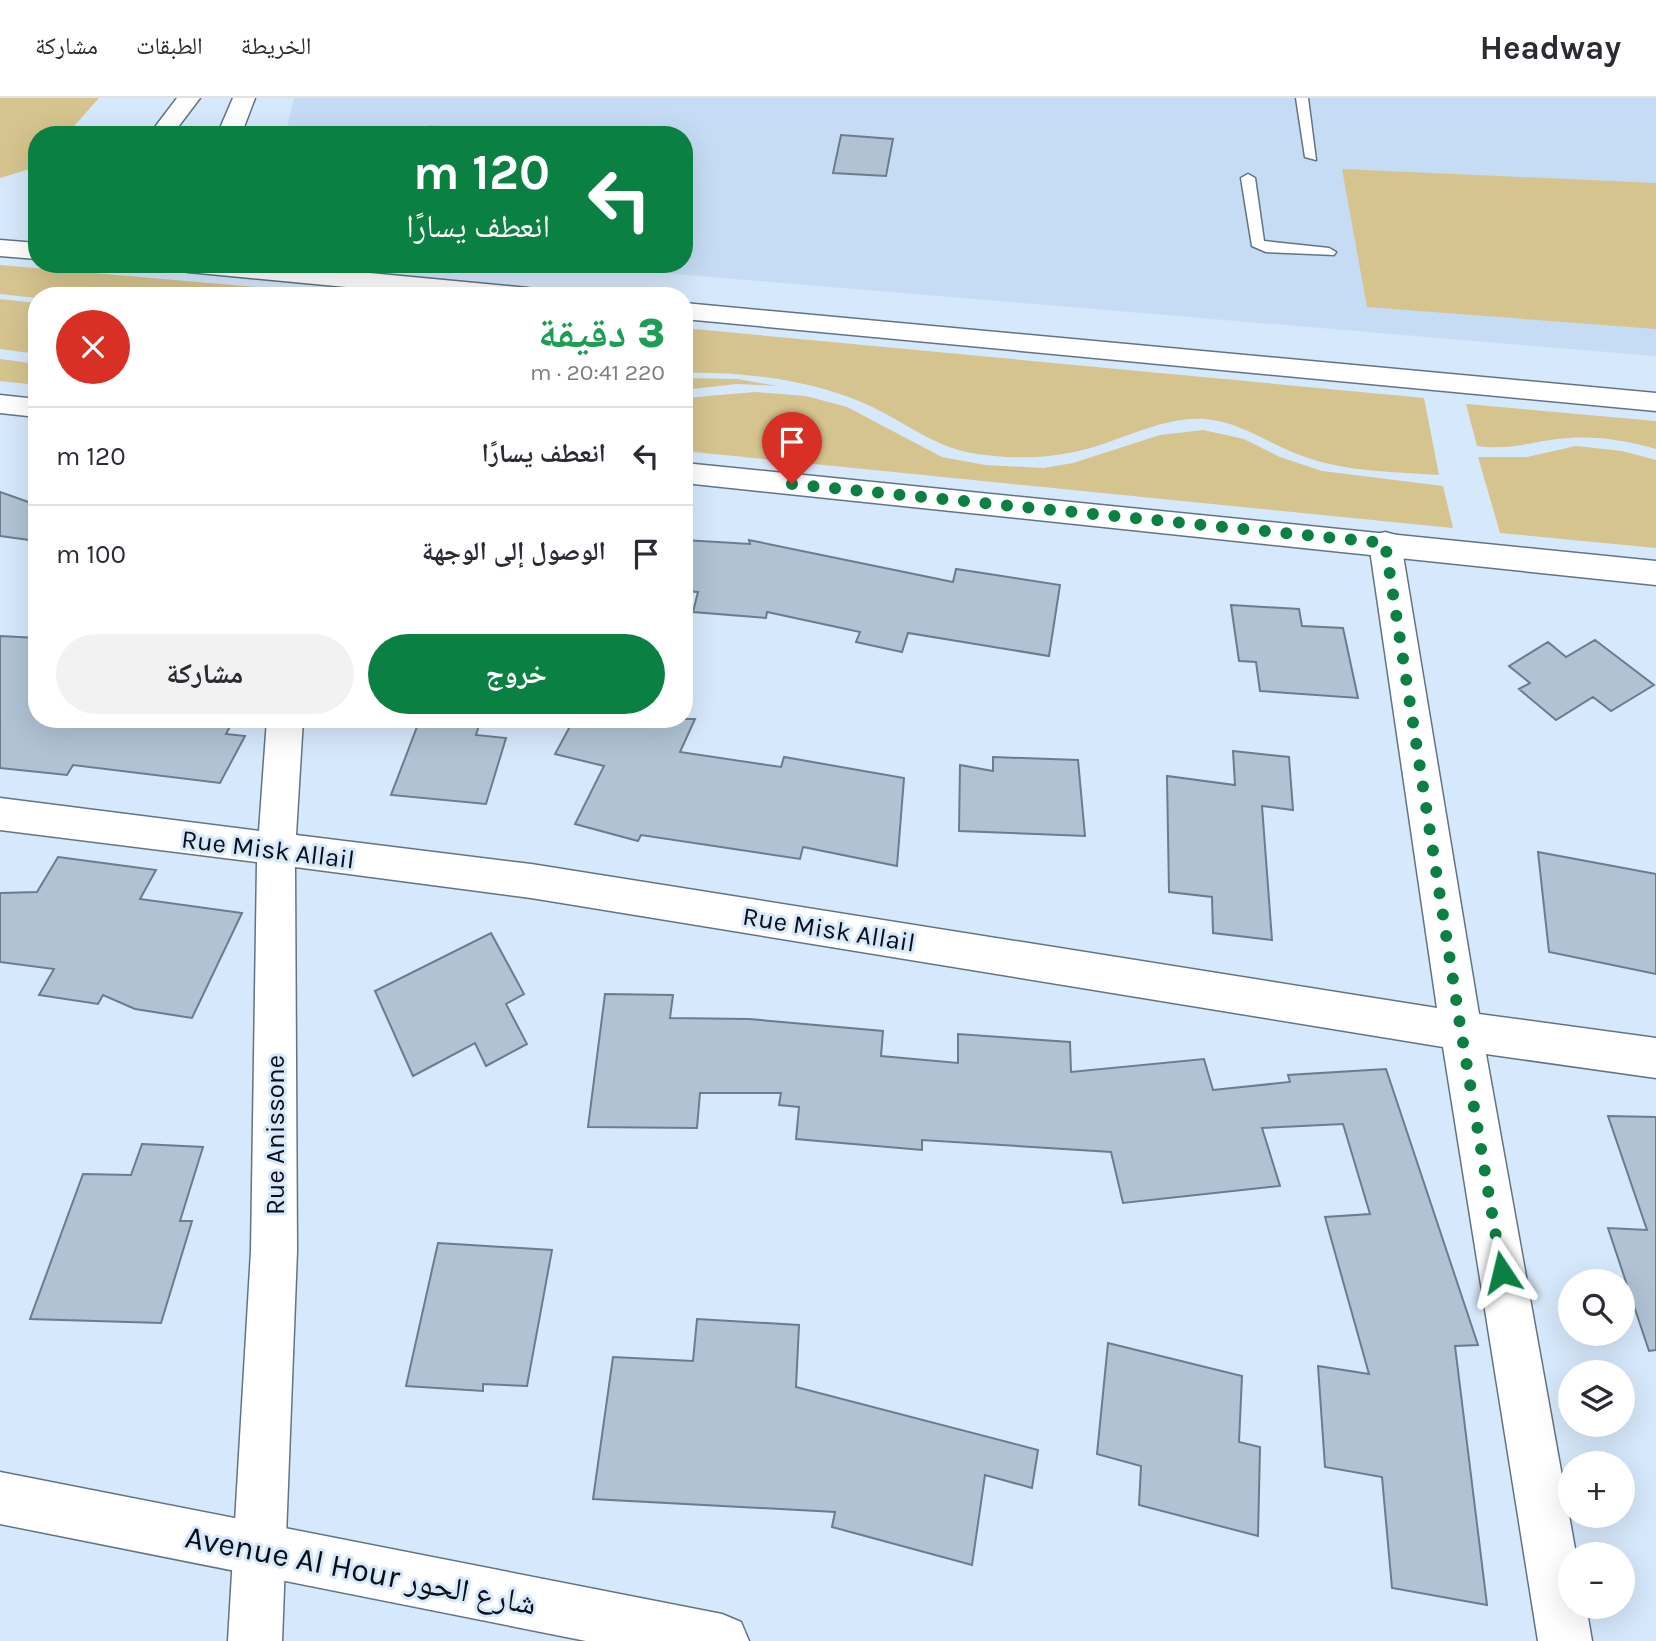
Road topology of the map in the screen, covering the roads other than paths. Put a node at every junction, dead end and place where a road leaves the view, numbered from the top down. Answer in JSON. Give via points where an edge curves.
{"nodes":[{"id":1,"x":189,"y":98,"type":"edge"},
{"id":2,"x":244,"y":98,"type":"edge"},
{"id":3,"x":1302,"y":98,"type":"edge"},
{"id":4,"x":167,"y":126,"type":"edge"},
{"id":5,"x":233,"y":126,"type":"edge"},
{"id":6,"x":1311,"y":157,"type":"dead end"},
{"id":7,"x":1248,"y":178,"type":"dead end"},
{"id":8,"x":1329,"y":252,"type":"dead end"},
{"id":9,"x":301,"y":273,"type":"edge"},
{"id":10,"x":439,"y":287,"type":"edge"},
{"id":11,"x":693,"y":312,"type":"edge"},
{"id":12,"x":1656,"y":402,"type":"edge"},
{"id":13,"x":0,"y":404,"type":"edge"},
{"id":14,"x":28,"y":407,"type":"edge"},
{"id":15,"x":693,"y":474,"type":"edge"},
{"id":16,"x":1385,"y":543,"type":"junction"},
{"id":17,"x":1656,"y":573,"type":"edge"},
{"id":18,"x":284,"y":728,"type":"edge"},
{"id":19,"x":0,"y":814,"type":"edge"},
{"id":20,"x":276,"y":851,"type":"junction"},
{"id":21,"x":1461,"y":1031,"type":"junction"},
{"id":22,"x":1656,"y":1058,"type":"edge"},
{"id":23,"x":0,"y":1498,"type":"edge"},
{"id":24,"x":259,"y":1550,"type":"junction"},
{"id":25,"x":255,"y":1641,"type":"edge"},
{"id":26,"x":722,"y":1641,"type":"edge"},
{"id":27,"x":1565,"y":1641,"type":"edge"}],
"edges":[{"from":1,"to":4,"type":"street"},
{"from":2,"to":5,"type":"street"},
{"from":3,"to":6,"type":"lane"},
{"from":7,"to":8,"type":"lane","via":[[1257,243],[1266,248]]},
{"from":9,"to":10,"type":"street"},
{"from":11,"to":12,"type":"street"},
{"from":13,"to":14,"type":"street"},
{"from":15,"to":16,"type":"street"},
{"from":16,"to":17,"type":"street"},
{"from":16,"to":21,"type":"street"},
{"from":18,"to":20,"type":"street","name":"Rue Anissone"},
{"from":19,"to":20,"type":"street","name":"Rue Misk Allail"},
{"from":20,"to":21,"type":"street","name":"Rue Misk Allail","via":[[531,881]]},
{"from":20,"to":24,"type":"street","name":"Rue Anissone","via":[[274,1251]]},
{"from":21,"to":22,"type":"street","name":"Rue Misk Allail"},
{"from":21,"to":27,"type":"street"},
{"from":23,"to":24,"type":"street","name":"Avenue Al Hour شارع الحور"},
{"from":24,"to":25,"type":"street","name":"Rue Anissone"},
{"from":24,"to":26,"type":"street","name":"Avenue Al Hour شارع الحور"}]}
